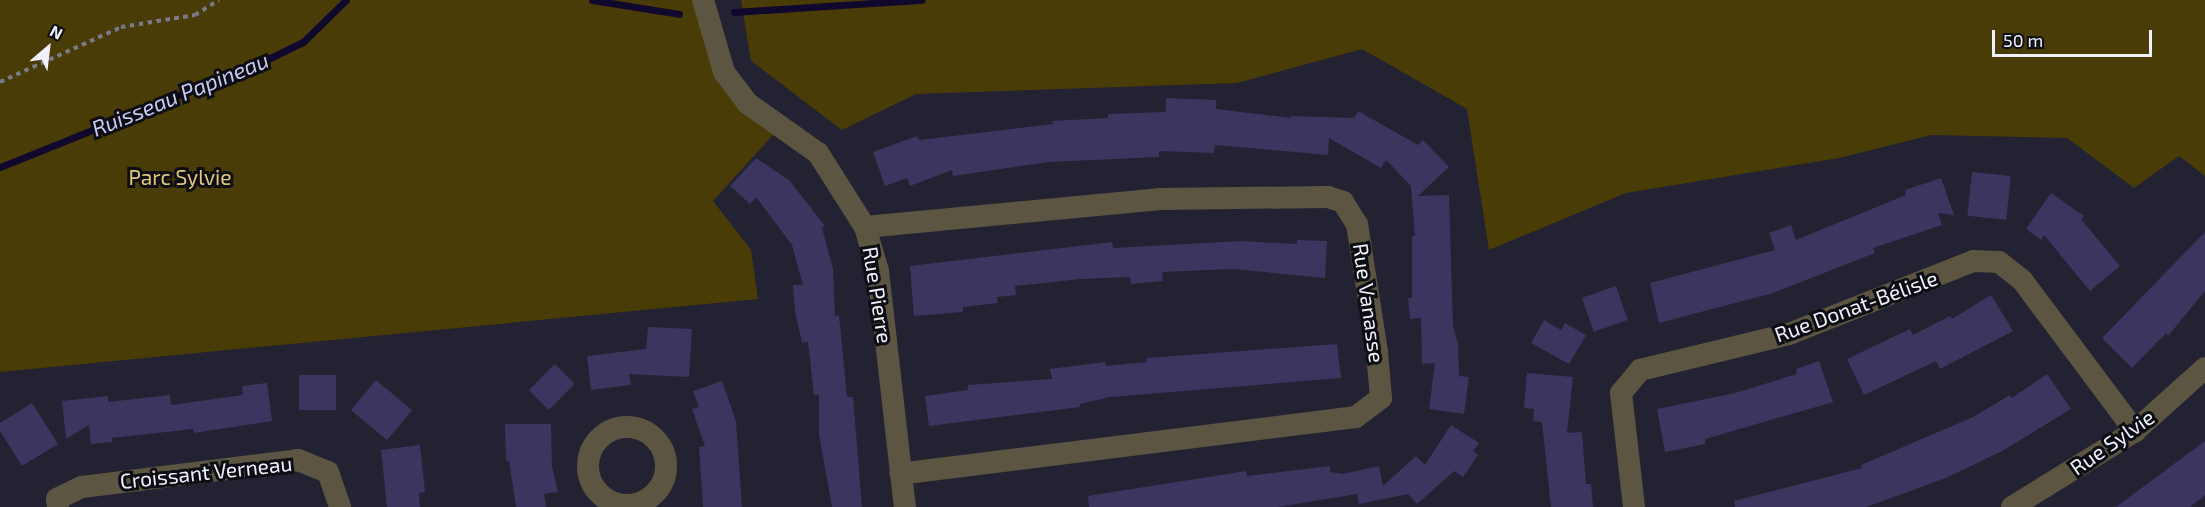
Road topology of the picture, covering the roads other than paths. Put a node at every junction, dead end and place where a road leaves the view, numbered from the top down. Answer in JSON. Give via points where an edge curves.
{"nodes":[{"id":1,"x":703,"y":0,"type":"edge"},
{"id":2,"x":865,"y":227,"type":"junction"},
{"id":3,"x":2205,"y":368,"type":"edge"},
{"id":4,"x":2135,"y":432,"type":"junction"},
{"id":5,"x":901,"y":474,"type":"junction"},
{"id":6,"x":58,"y":507,"type":"edge"},
{"id":7,"x":340,"y":507,"type":"edge"},
{"id":8,"x":905,"y":507,"type":"edge"},
{"id":9,"x":1634,"y":507,"type":"edge"},
{"id":10,"x":2012,"y":507,"type":"edge"}],
"edges":[{"from":1,"to":2,"type":"street","name":"Rue Pierre","via":[[724,72],[747,103],[818,153]]},
{"from":2,"to":5,"type":"street","name":"Rue Pierre","via":[[878,271]]},
{"from":2,"to":5,"type":"street","name":"Rue Vanasse","via":[[1159,199],[1328,197],[1343,202],[1357,224],[1377,352],[1382,398],[1356,417]]},
{"from":3,"to":4,"type":"street","name":"Rue Sylvie"},
{"from":4,"to":9,"type":"street","name":"Rue Donat-Bélisle","via":[[2022,280],[1999,262],[1973,261],[1790,334],[1640,370],[1621,393]]},
{"from":4,"to":10,"type":"street","name":"Rue Sylvie"},
{"from":5,"to":8,"type":"street","name":"Rue Pierre"},
{"from":6,"to":7,"type":"street","name":"Croissant Verneau","via":[[57,499],[82,487],[298,460],[328,472]]}]}
